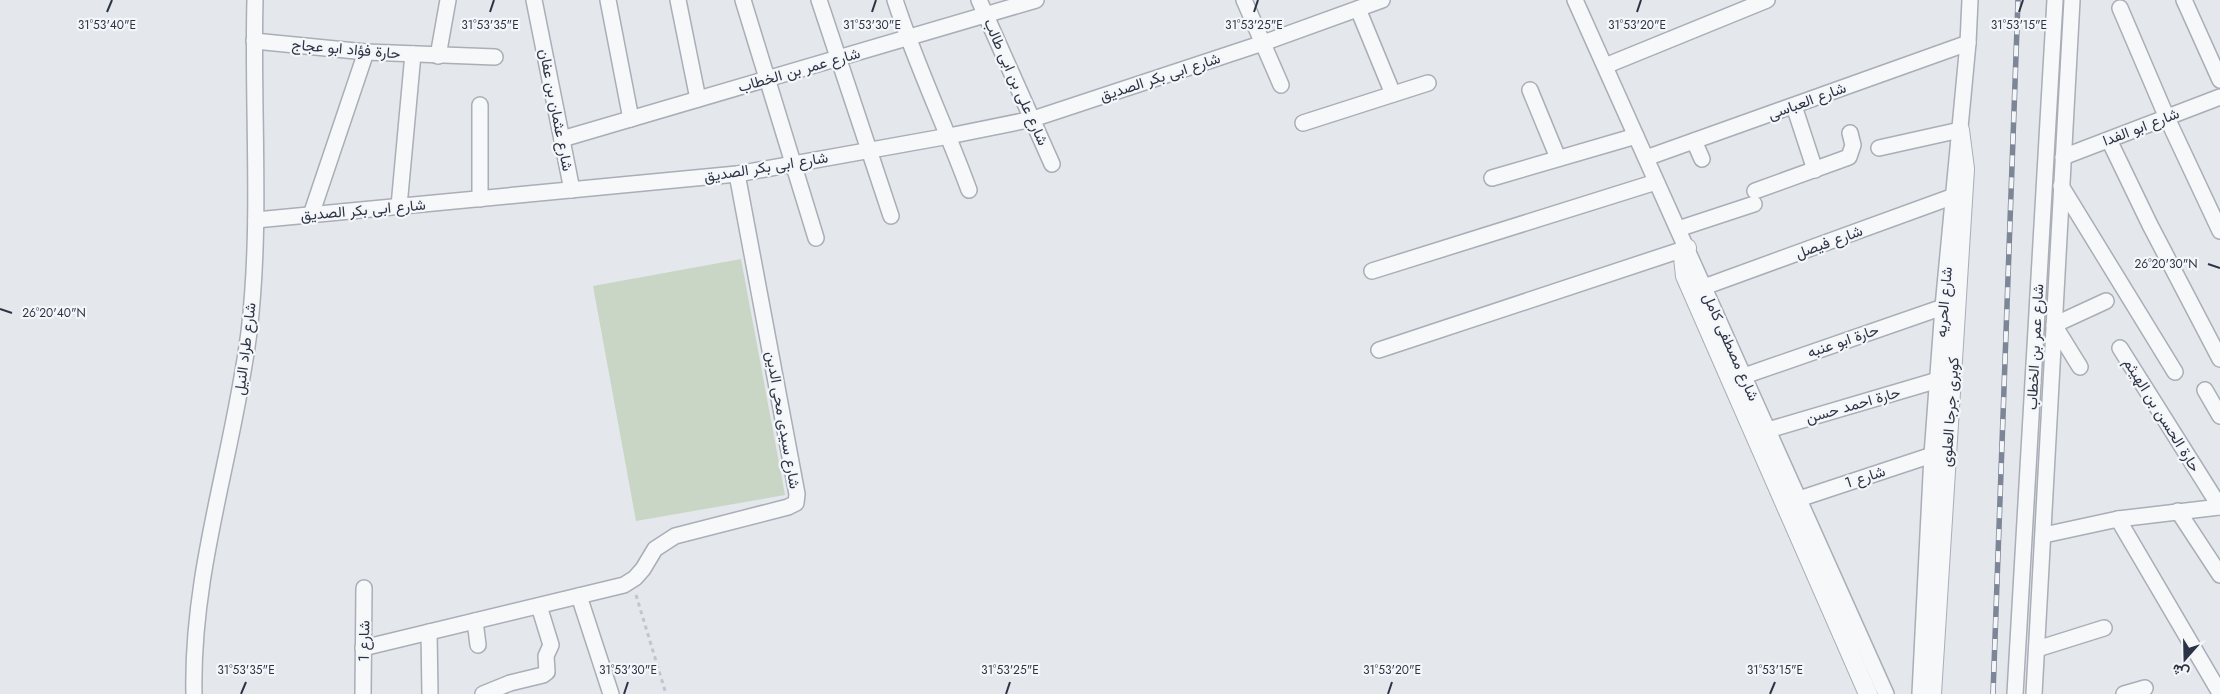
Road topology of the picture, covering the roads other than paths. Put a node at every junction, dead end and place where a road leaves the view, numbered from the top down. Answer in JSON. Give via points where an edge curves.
{"nodes":[{"id":1,"x":255,"y":0,"type":"edge"},
{"id":2,"x":448,"y":0,"type":"edge"},
{"id":3,"x":534,"y":0,"type":"edge"},
{"id":4,"x":608,"y":0,"type":"edge"},
{"id":5,"x":678,"y":0,"type":"edge"},
{"id":6,"x":743,"y":0,"type":"edge"},
{"id":7,"x":819,"y":0,"type":"edge"},
{"id":8,"x":895,"y":0,"type":"edge"},
{"id":9,"x":979,"y":0,"type":"edge"},
{"id":10,"x":1036,"y":0,"type":"edge"},
{"id":11,"x":1244,"y":0,"type":"edge"},
{"id":12,"x":1382,"y":0,"type":"edge"},
{"id":13,"x":1575,"y":0,"type":"edge"},
{"id":14,"x":1767,"y":0,"type":"edge"},
{"id":15,"x":1970,"y":0,"type":"edge"},
{"id":16,"x":2055,"y":0,"type":"edge"},
{"id":17,"x":2072,"y":0,"type":"edge"},
{"id":18,"x":2184,"y":0,"type":"edge"},
{"id":19,"x":2120,"y":8,"type":"dead end"},
{"id":20,"x":1358,"y":9,"type":"junction"},
{"id":21,"x":986,"y":16,"type":"junction"},
{"id":22,"x":908,"y":38,"type":"junction"},
{"id":23,"x":254,"y":41,"type":"junction"},
{"id":24,"x":1968,"y":43,"type":"junction"},
{"id":25,"x":1263,"y":44,"type":"junction"},
{"id":26,"x":366,"y":52,"type":"junction"},
{"id":27,"x":414,"y":54,"type":"junction"},
{"id":28,"x":438,"y":56,"type":"junction"},
{"id":29,"x":495,"y":57,"type":"dead end"},
{"id":30,"x":837,"y":59,"type":"junction"},
{"id":31,"x":1605,"y":66,"type":"junction"},
{"id":32,"x":768,"y":79,"type":"junction"},
{"id":33,"x":2220,"y":80,"type":"edge"},
{"id":34,"x":1428,"y":83,"type":"dead end"},
{"id":35,"x":1281,"y":84,"type":"dead end"},
{"id":36,"x":1530,"y":90,"type":"dead end"},
{"id":37,"x":1393,"y":94,"type":"junction"},
{"id":38,"x":2220,"y":97,"type":"edge"},
{"id":39,"x":698,"y":99,"type":"junction"},
{"id":40,"x":480,"y":105,"type":"dead end"},
{"id":41,"x":1794,"y":106,"type":"junction"},
{"id":42,"x":2168,"y":118,"type":"junction"},
{"id":43,"x":631,"y":119,"type":"junction"},
{"id":44,"x":1033,"y":119,"type":"junction"},
{"id":45,"x":1303,"y":123,"type":"dead end"},
{"id":46,"x":1960,"y":130,"type":"junction"},
{"id":47,"x":1850,"y":133,"type":"dead end"},
{"id":48,"x":949,"y":136,"type":"junction"},
{"id":49,"x":1636,"y":136,"type":"junction"},
{"id":50,"x":562,"y":139,"type":"junction"},
{"id":51,"x":2109,"y":140,"type":"junction"},
{"id":52,"x":1694,"y":141,"type":"junction"},
{"id":53,"x":1879,"y":148,"type":"dead end"},
{"id":54,"x":868,"y":151,"type":"junction"},
{"id":55,"x":2063,"y":157,"type":"junction"},
{"id":56,"x":1558,"y":158,"type":"junction"},
{"id":57,"x":1646,"y":158,"type":"junction"},
{"id":58,"x":1702,"y":159,"type":"dead end"},
{"id":59,"x":794,"y":164,"type":"junction"},
{"id":60,"x":1052,"y":164,"type":"dead end"},
{"id":61,"x":1815,"y":170,"type":"junction"},
{"id":62,"x":737,"y":174,"type":"junction"},
{"id":63,"x":1492,"y":178,"type":"dead end"},
{"id":64,"x":1656,"y":182,"type":"junction"},
{"id":65,"x":2061,"y":186,"type":"junction"},
{"id":66,"x":572,"y":190,"type":"junction"},
{"id":67,"x":969,"y":190,"type":"dead end"},
{"id":68,"x":1954,"y":196,"type":"junction"},
{"id":69,"x":480,"y":199,"type":"junction"},
{"id":70,"x":399,"y":206,"type":"junction"},
{"id":71,"x":311,"y":215,"type":"junction"},
{"id":72,"x":891,"y":216,"type":"dead end"},
{"id":73,"x":256,"y":220,"type":"junction"},
{"id":74,"x":1678,"y":229,"type":"junction"},
{"id":75,"x":2220,"y":231,"type":"edge"},
{"id":76,"x":816,"y":238,"type":"dead end"},
{"id":77,"x":1687,"y":248,"type":"junction"},
{"id":78,"x":1372,"y":271,"type":"dead end"},
{"id":79,"x":1704,"y":287,"type":"junction"},
{"id":80,"x":2106,"y":301,"type":"dead end"},
{"id":81,"x":1943,"y":307,"type":"junction"},
{"id":82,"x":2054,"y":325,"type":"junction"},
{"id":83,"x":2120,"y":348,"type":"dead end"},
{"id":84,"x":1379,"y":350,"type":"dead end"},
{"id":85,"x":2220,"y":359,"type":"edge"},
{"id":86,"x":2080,"y":366,"type":"dead end"},
{"id":87,"x":2175,"y":372,"type":"dead end"},
{"id":88,"x":1744,"y":376,"type":"junction"},
{"id":89,"x":1938,"y":380,"type":"junction"},
{"id":90,"x":2205,"y":390,"type":"dead end"},
{"id":91,"x":2220,"y":416,"type":"edge"},
{"id":92,"x":1768,"y":430,"type":"junction"},
{"id":93,"x":1932,"y":455,"type":"junction"},
{"id":94,"x":1798,"y":499,"type":"junction"},
{"id":95,"x":2220,"y":507,"type":"edge"},
{"id":96,"x":2178,"y":511,"type":"junction"},
{"id":97,"x":2118,"y":519,"type":"junction"},
{"id":98,"x":2044,"y":536,"type":"junction"},
{"id":99,"x":2220,"y":576,"type":"edge"},
{"id":100,"x":364,"y":588,"type":"dead end"},
{"id":101,"x":579,"y":596,"type":"junction"},
{"id":102,"x":539,"y":606,"type":"junction"},
{"id":103,"x":475,"y":621,"type":"junction"},
{"id":104,"x":2104,"y":628,"type":"dead end"},
{"id":105,"x":429,"y":632,"type":"junction"},
{"id":106,"x":478,"y":645,"type":"dead end"},
{"id":107,"x":363,"y":648,"type":"junction"},
{"id":108,"x":2037,"y":649,"type":"junction"},
{"id":109,"x":2145,"y":688,"type":"dead end"},
{"id":110,"x":2220,"y":693,"type":"edge"},
{"id":111,"x":194,"y":694,"type":"edge"},
{"id":112,"x":363,"y":694,"type":"edge"},
{"id":113,"x":430,"y":694,"type":"edge"},
{"id":114,"x":483,"y":694,"type":"edge"},
{"id":115,"x":611,"y":694,"type":"edge"},
{"id":116,"x":1868,"y":694,"type":"edge"},
{"id":117,"x":1886,"y":694,"type":"edge"},
{"id":118,"x":1920,"y":694,"type":"edge"},
{"id":119,"x":1932,"y":694,"type":"edge"},
{"id":120,"x":2015,"y":694,"type":"edge"},
{"id":121,"x":2034,"y":694,"type":"edge"},
{"id":122,"x":2124,"y":694,"type":"edge"}],
"edges":[{"from":1,"to":23,"type":"street","name":"شارع طراد النيل"},
{"from":2,"to":28,"type":"street"},
{"from":3,"to":50,"type":"street","name":"شارع عثمان بن عفان"},
{"from":4,"to":43,"type":"street"},
{"from":5,"to":39,"type":"street"},
{"from":6,"to":32,"type":"street"},
{"from":7,"to":30,"type":"street"},
{"from":8,"to":22,"type":"street"},
{"from":9,"to":21,"type":"street","name":"شارع على بن ابى طالب"},
{"from":10,"to":21,"type":"street","name":"شارع عمر بن الخطاب"},
{"from":11,"to":25,"type":"street"},
{"from":12,"to":20,"type":"street","name":"شارع ابى بكر الصديق"},
{"from":13,"to":31,"type":"street","name":"شارع مصطفى كامل"},
{"from":14,"to":31,"type":"street"},
{"from":15,"to":24,"type":"street","name":"شارع الحريه"},
{"from":16,"to":120,"type":"street","name":"شارع عمر بن الخطاب"},
{"from":17,"to":55,"type":"street","name":"شارع عمر بن الخطاب"},
{"from":18,"to":33,"type":"street"},
{"from":19,"to":42,"type":"street"},
{"from":20,"to":25,"type":"street","name":"شارع ابى بكر الصديق"},
{"from":20,"to":37,"type":"street"},
{"from":21,"to":22,"type":"street","name":"شارع عمر بن الخطاب"},
{"from":21,"to":44,"type":"street","name":"شارع على بن ابى طالب"},
{"from":22,"to":30,"type":"street","name":"شارع عمر بن الخطاب"},
{"from":22,"to":48,"type":"street"},
{"from":23,"to":26,"type":"street","name":"حارة فؤاد ابو عجاج"},
{"from":23,"to":73,"type":"street","name":"شارع طراد النيل"},
{"from":24,"to":41,"type":"street","name":"شارع العباسى"},
{"from":24,"to":46,"type":"street","name":"شارع الحريه"},
{"from":25,"to":35,"type":"street"},
{"from":25,"to":44,"type":"street","name":"شارع ابى بكر الصديق"},
{"from":26,"to":27,"type":"street","name":"حارة فؤاد ابو عجاج"},
{"from":26,"to":71,"type":"street"},
{"from":27,"to":28,"type":"street","name":"حارة فؤاد ابو عجاج"},
{"from":27,"to":70,"type":"street"},
{"from":28,"to":29,"type":"street","name":"حارة فؤاد ابو عجاج"},
{"from":30,"to":32,"type":"street","name":"شارع عمر بن الخطاب"},
{"from":30,"to":54,"type":"street"},
{"from":31,"to":49,"type":"street","name":"شارع مصطفى كامل"},
{"from":32,"to":39,"type":"street","name":"شارع عمر بن الخطاب"},
{"from":32,"to":59,"type":"street"},
{"from":34,"to":37,"type":"street"},
{"from":36,"to":56,"type":"street"},
{"from":37,"to":45,"type":"street"},
{"from":38,"to":42,"type":"street","name":"شارع ابو الفدا"},
{"from":39,"to":43,"type":"street","name":"شارع عمر بن الخطاب"},
{"from":40,"to":69,"type":"street"},
{"from":41,"to":52,"type":"street","name":"شارع العباسى"},
{"from":41,"to":61,"type":"street"},
{"from":42,"to":51,"type":"street","name":"شارع ابو الفدا"},
{"from":42,"to":75,"type":"street"},
{"from":43,"to":50,"type":"street","name":"شارع عمر بن الخطاب"},
{"from":44,"to":48,"type":"street","name":"شارع ابى بكر الصديق"},
{"from":44,"to":60,"type":"street","name":"شارع على بن ابى طالب"},
{"from":46,"to":53,"type":"street"},
{"from":46,"to":68,"type":"street","name":"شارع الحريه"},
{"from":46,"to":119,"type":"street","name":"كوبرى جرجا العلوى","via":[[1965,169]]},
{"from":47,"to":61,"type":"street","via":[[1853,145],[1849,157]]},
{"from":48,"to":54,"type":"street","name":"شارع ابى بكر الصديق"},
{"from":48,"to":67,"type":"street"},
{"from":49,"to":56,"type":"street"},
{"from":49,"to":57,"type":"street","name":"شارع مصطفى كامل"},
{"from":50,"to":66,"type":"street","name":"شارع عثمان بن عفان"},
{"from":51,"to":55,"type":"street","name":"شارع ابو الفدا"},
{"from":51,"to":85,"type":"street"},
{"from":52,"to":57,"type":"street","name":"شارع العباسى"},
{"from":52,"to":58,"type":"street"},
{"from":54,"to":59,"type":"street","name":"شارع ابى بكر الصديق"},
{"from":54,"to":72,"type":"street"},
{"from":55,"to":65,"type":"street","name":"شارع عمر بن الخطاب"},
{"from":56,"to":63,"type":"street"},
{"from":57,"to":64,"type":"street","name":"شارع مصطفى كامل"},
{"from":59,"to":62,"type":"street","name":"شارع ابى بكر الصديق"},
{"from":59,"to":76,"type":"street"},
{"from":61,"to":74,"type":"street"},
{"from":62,"to":66,"type":"street","name":"شارع ابى بكر الصديق"},
{"from":62,"to":101,"type":"street","name":"شارع سيدى محى الدين","via":[[797,498],[792,506],[675,536],[655,549],[632,580]]},
{"from":64,"to":74,"type":"street","name":"شارع مصطفى كامل"},
{"from":64,"to":78,"type":"street"},
{"from":65,"to":82,"type":"street","name":"شارع عمر بن الخطاب"},
{"from":65,"to":87,"type":"street"},
{"from":66,"to":69,"type":"street","name":"شارع ابى بكر الصديق"},
{"from":68,"to":79,"type":"street","name":"شارع فيصل"},
{"from":68,"to":81,"type":"street","name":"شارع الحريه"},
{"from":69,"to":70,"type":"street","name":"شارع ابى بكر الصديق"},
{"from":70,"to":71,"type":"street","name":"شارع ابى بكر الصديق"},
{"from":71,"to":73,"type":"street","name":"شارع ابى بكر الصديق"},
{"from":73,"to":111,"type":"street","name":"شارع طراد النيل","via":[[249,331],[202,583],[195,630]]},
{"from":74,"to":77,"type":"street","name":"شارع مصطفى كامل"},
{"from":77,"to":79,"type":"street","name":"شارع مصطفى كامل"},
{"from":77,"to":84,"type":"street"},
{"from":77,"to":116,"type":"street","via":[[1685,276]]},
{"from":79,"to":88,"type":"street","name":"شارع مصطفى كامل"},
{"from":80,"to":82,"type":"street"},
{"from":81,"to":88,"type":"street","name":"حارة ابو عنبه"},
{"from":81,"to":89,"type":"street","name":"شارع الحريه"},
{"from":82,"to":86,"type":"street"},
{"from":82,"to":98,"type":"street","name":"شارع عمر بن الخطاب"},
{"from":83,"to":95,"type":"street","name":"حارة الحسن بن الهيثم"},
{"from":88,"to":92,"type":"street","name":"شارع مصطفى كامل"},
{"from":89,"to":92,"type":"street","name":"حارة احمد حسن"},
{"from":89,"to":93,"type":"street","name":"شارع الحريه"},
{"from":90,"to":91,"type":"street"},
{"from":92,"to":94,"type":"street","name":"شارع مصطفى كامل"},
{"from":93,"to":94,"type":"street","name":"شارع 1"},
{"from":93,"to":118,"type":"street","name":"شارع الحريه"},
{"from":94,"to":117,"type":"street","name":"شارع مصطفى كامل"},
{"from":95,"to":96,"type":"street"},
{"from":96,"to":97,"type":"street"},
{"from":96,"to":99,"type":"street"},
{"from":97,"to":98,"type":"street"},
{"from":97,"to":110,"type":"street"},
{"from":98,"to":108,"type":"street","name":"شارع عمر بن الخطاب"},
{"from":100,"to":107,"type":"street","name":"شارع 1"},
{"from":101,"to":102,"type":"street","name":"شارع سيدى محى الدين"},
{"from":101,"to":115,"type":"street"},
{"from":102,"to":103,"type":"street","name":"شارع سيدى محى الدين"},
{"from":102,"to":114,"type":"street","via":[[551,645],[546,656],[547,672]]},
{"from":103,"to":105,"type":"street","name":"شارع سيدى محى الدين"},
{"from":103,"to":106,"type":"street"},
{"from":104,"to":108,"type":"street"},
{"from":105,"to":107,"type":"street","name":"شارع سيدى محى الدين"},
{"from":105,"to":113,"type":"street"},
{"from":107,"to":112,"type":"street","name":"شارع 1"},
{"from":108,"to":121,"type":"street","name":"شارع عمر بن الخطاب"},
{"from":109,"to":122,"type":"street"}]}
